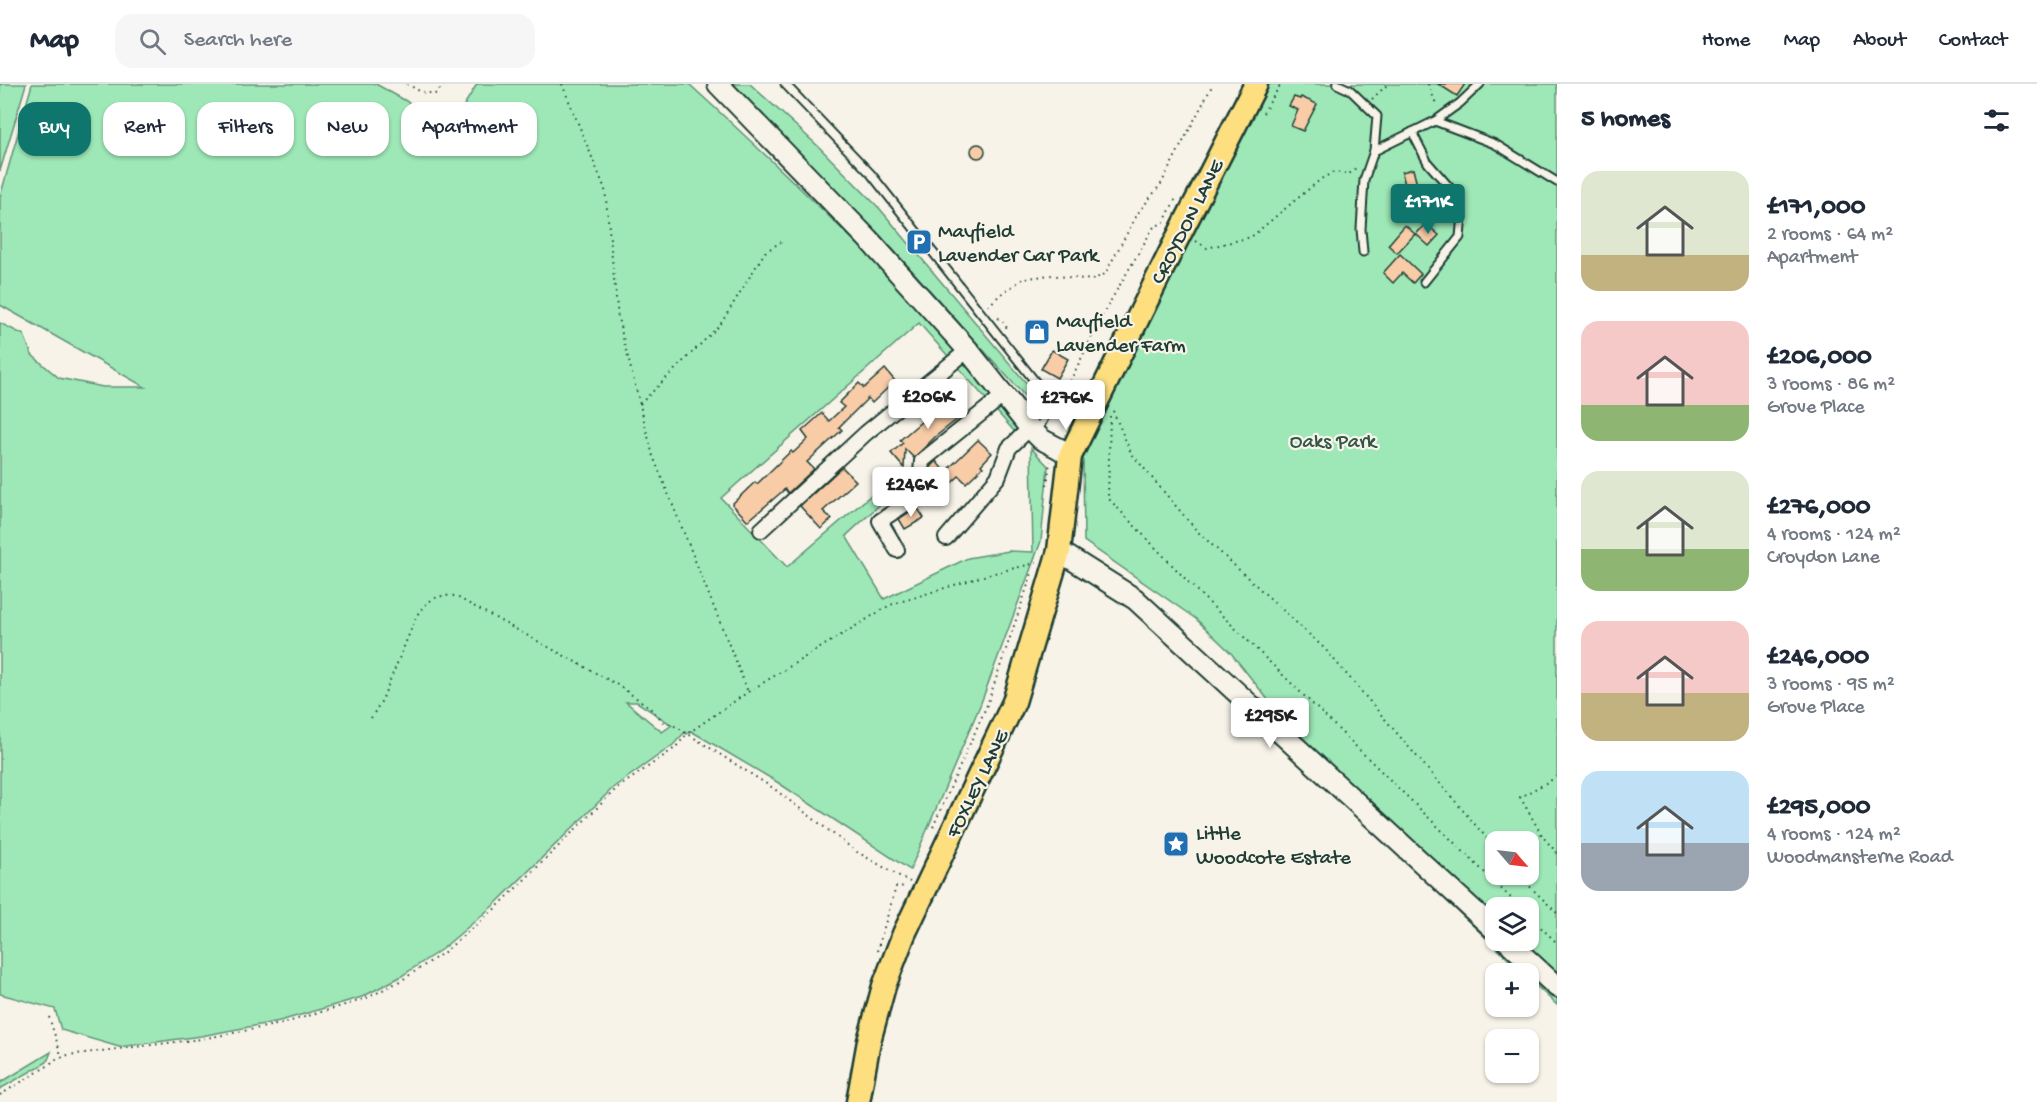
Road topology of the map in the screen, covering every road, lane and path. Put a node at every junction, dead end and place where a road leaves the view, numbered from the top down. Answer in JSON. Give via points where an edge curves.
{"nodes":[{"id":1,"x":407,"y":84,"type":"edge"},
{"id":2,"x":445,"y":84,"type":"edge"},
{"id":3,"x":562,"y":84,"type":"edge"},
{"id":4,"x":718,"y":84,"type":"edge"},
{"id":5,"x":785,"y":84,"type":"edge"},
{"id":6,"x":1213,"y":84,"type":"edge"},
{"id":7,"x":1257,"y":84,"type":"edge"},
{"id":8,"x":1337,"y":84,"type":"edge"},
{"id":9,"x":1388,"y":84,"type":"edge"},
{"id":10,"x":1428,"y":84,"type":"edge"},
{"id":11,"x":1480,"y":84,"type":"edge"},
{"id":12,"x":1366,"y":105,"type":"junction"},
{"id":13,"x":1438,"y":118,"type":"junction"},
{"id":14,"x":1412,"y":132,"type":"junction"},
{"id":15,"x":1374,"y":151,"type":"junction"},
{"id":16,"x":1557,"y":182,"type":"edge"},
{"id":17,"x":1164,"y":222,"type":"dead end"},
{"id":18,"x":1196,"y":241,"type":"dead end"},
{"id":19,"x":781,"y":242,"type":"dead end"},
{"id":20,"x":1363,"y":252,"type":"dead end"},
{"id":21,"x":1424,"y":282,"type":"dead end"},
{"id":22,"x":981,"y":312,"type":"junction"},
{"id":23,"x":968,"y":350,"type":"junction"},
{"id":24,"x":1004,"y":395,"type":"junction"},
{"id":25,"x":640,"y":404,"type":"junction"},
{"id":26,"x":1056,"y":409,"type":"dead end"},
{"id":27,"x":1036,"y":434,"type":"junction"},
{"id":28,"x":1070,"y":456,"type":"junction"},
{"id":29,"x":1047,"y":490,"type":"dead end"},
{"id":30,"x":761,"y":531,"type":"dead end"},
{"id":31,"x":946,"y":538,"type":"dead end"},
{"id":32,"x":897,"y":550,"type":"dead end"},
{"id":33,"x":1049,"y":552,"type":"junction"},
{"id":34,"x":748,"y":692,"type":"junction"},
{"id":35,"x":371,"y":718,"type":"dead end"},
{"id":36,"x":687,"y":734,"type":"junction"},
{"id":37,"x":1557,"y":777,"type":"edge"},
{"id":38,"x":1485,"y":836,"type":"edge"},
{"id":39,"x":1557,"y":853,"type":"edge"},
{"id":40,"x":1485,"y":873,"type":"edge"},
{"id":41,"x":1497,"y":885,"type":"edge"},
{"id":42,"x":1528,"y":885,"type":"edge"},
{"id":43,"x":923,"y":890,"type":"junction"},
{"id":44,"x":1510,"y":897,"type":"edge"},
{"id":45,"x":1557,"y":913,"type":"edge"},
{"id":46,"x":1485,"y":921,"type":"edge"},
{"id":47,"x":1539,"y":926,"type":"edge"},
{"id":48,"x":1557,"y":943,"type":"edge"},
{"id":49,"x":1518,"y":951,"type":"edge"},
{"id":50,"x":1557,"y":987,"type":"edge"},
{"id":51,"x":49,"y":1017,"type":"dead end"},
{"id":52,"x":62,"y":1058,"type":"junction"},
{"id":53,"x":0,"y":1095,"type":"edge"},
{"id":54,"x":858,"y":1102,"type":"edge"}],
"edges":[{"from":1,"to":2,"type":"path","via":[[435,94]]},
{"from":3,"to":25,"type":"path","via":[[605,189],[618,318]]},
{"from":4,"to":23,"type":"main road","via":[[868,239]]},
{"from":5,"to":22,"type":"lane","via":[[871,174]]},
{"from":6,"to":22,"type":"path","via":[[1161,184],[1137,213],[1105,274],[1092,280],[1050,275],[1023,279]]},
{"from":7,"to":28,"type":"main road","name":"CROYDON LANE"},
{"from":8,"to":12,"type":"lane"},
{"from":9,"to":12,"type":"path"},
{"from":10,"to":13,"type":"path"},
{"from":11,"to":13,"type":"lane"},
{"from":12,"to":15,"type":"lane","via":[[1377,116]]},
{"from":13,"to":14,"type":"lane"},
{"from":13,"to":16,"type":"lane","via":[[1496,144]]},
{"from":14,"to":15,"type":"lane"},
{"from":14,"to":21,"type":"lane","via":[[1428,163],[1457,196],[1462,215],[1460,237]]},
{"from":15,"to":18,"type":"path","via":[[1349,174],[1334,172],[1321,179],[1251,237],[1207,248]]},
{"from":15,"to":20,"type":"lane","via":[[1364,180]]},
{"from":17,"to":26,"type":"path","via":[[1153,228],[1103,314]]},
{"from":19,"to":25,"type":"path","via":[[765,252],[720,325]]},
{"from":22,"to":27,"type":"lane","via":[[1041,389],[1047,412]]},
{"from":23,"to":24,"type":"main road"},
{"from":23,"to":30,"type":"street","via":[[866,433]]},
{"from":24,"to":27,"type":"main road"},
{"from":24,"to":32,"type":"street","via":[[922,461],[919,495],[880,521]]},
{"from":25,"to":34,"type":"path","via":[[653,456]]},
{"from":27,"to":28,"type":"main road"},
{"from":27,"to":29,"type":"path","via":[[1050,461]]},
{"from":27,"to":31,"type":"street","via":[[1009,448],[998,477]]},
{"from":28,"to":33,"type":"main road","name":"FOXLEY LANE"},
{"from":33,"to":34,"type":"path","via":[[1036,563],[890,605]]},
{"from":33,"to":43,"type":"main road","name":"FOXLEY LANE","via":[[1014,702]]},
{"from":33,"to":46,"type":"main road","via":[[1135,600]]},
{"from":34,"to":36,"type":"path"},
{"from":35,"to":36,"type":"path","via":[[417,615],[433,597],[443,595],[467,602],[616,684],[664,722]]},
{"from":36,"to":43,"type":"path","via":[[773,788],[857,852]]},
{"from":36,"to":52,"type":"path","via":[[675,748],[616,789],[497,907],[402,980],[364,999],[281,1024]]},
{"from":37,"to":39,"type":"path","via":[[1520,797]]},
{"from":38,"to":40,"type":"path","via":[[1325,649],[1197,531],[1131,453],[1110,404],[1108,498],[1206,600]]},
{"from":41,"to":44,"type":"path"},
{"from":42,"to":45,"type":"path"},
{"from":43,"to":54,"type":"main road","name":"FOXLEY LANE","via":[[885,986],[869,1041]]},
{"from":47,"to":48,"type":"path"},
{"from":49,"to":50,"type":"main road"},
{"from":51,"to":52,"type":"path"},
{"from":52,"to":53,"type":"path"}]}
